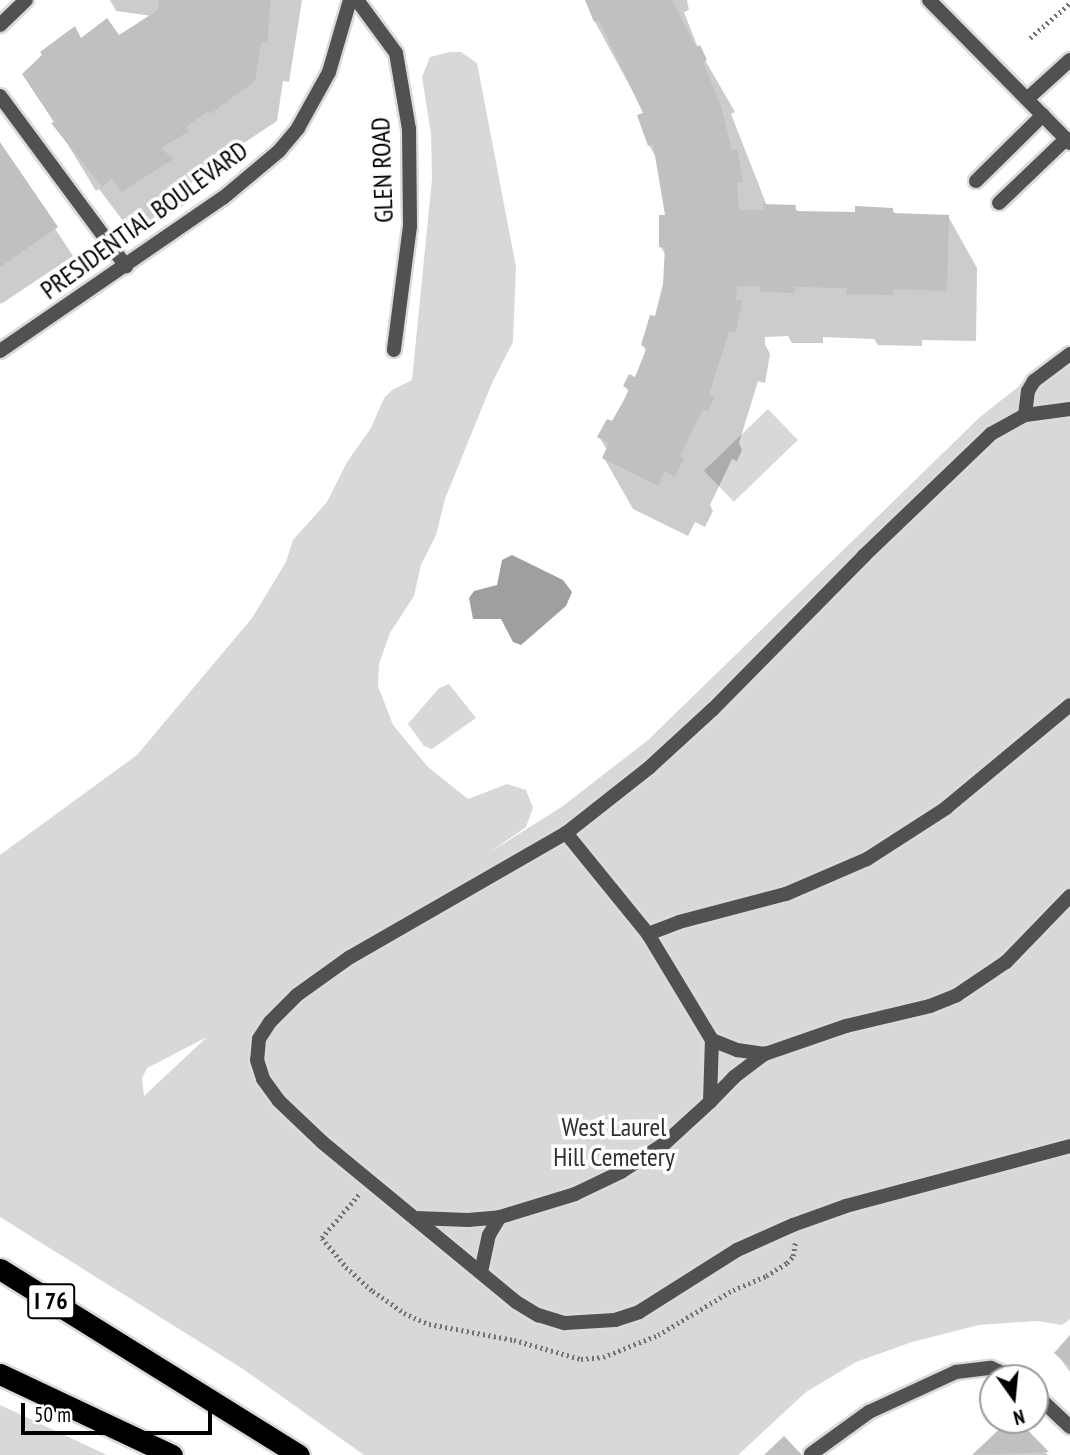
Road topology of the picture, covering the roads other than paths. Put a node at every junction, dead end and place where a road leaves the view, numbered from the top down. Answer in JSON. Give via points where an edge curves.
{"nodes":[{"id":1,"x":26,"y":0,"type":"edge"},
{"id":2,"x":351,"y":0,"type":"edge"},
{"id":3,"x":357,"y":0,"type":"edge"},
{"id":4,"x":929,"y":0,"type":"edge"},
{"id":5,"x":0,"y":25,"type":"edge"},
{"id":6,"x":1070,"y":60,"type":"edge"},
{"id":7,"x":0,"y":96,"type":"edge"},
{"id":8,"x":1027,"y":99,"type":"junction"},
{"id":9,"x":1043,"y":115,"type":"junction"},
{"id":10,"x":1068,"y":141,"type":"edge"},
{"id":11,"x":976,"y":181,"type":"dead end"},
{"id":12,"x":999,"y":203,"type":"dead end"},
{"id":13,"x":126,"y":266,"type":"junction"},
{"id":14,"x":1,"y":347,"type":"edge"},
{"id":15,"x":394,"y":351,"type":"dead end"},
{"id":16,"x":1070,"y":354,"type":"edge"},
{"id":17,"x":1070,"y":409,"type":"edge"},
{"id":18,"x":1026,"y":415,"type":"junction"},
{"id":19,"x":1070,"y":705,"type":"edge"},
{"id":20,"x":566,"y":833,"type":"junction"},
{"id":21,"x":1070,"y":895,"type":"edge"},
{"id":22,"x":648,"y":933,"type":"junction"},
{"id":23,"x":712,"y":1040,"type":"junction"},
{"id":24,"x":765,"y":1054,"type":"junction"},
{"id":25,"x":710,"y":1102,"type":"junction"},
{"id":26,"x":1070,"y":1146,"type":"edge"},
{"id":27,"x":500,"y":1217,"type":"junction"},
{"id":28,"x":416,"y":1218,"type":"junction"},
{"id":29,"x":0,"y":1269,"type":"edge"},
{"id":30,"x":481,"y":1272,"type":"junction"},
{"id":31,"x":979,"y":1369,"type":"edge"},
{"id":32,"x":0,"y":1374,"type":"edge"},
{"id":33,"x":1049,"y":1407,"type":"edge"},
{"id":34,"x":1070,"y":1427,"type":"edge"},
{"id":35,"x":811,"y":1454,"type":"edge"},
{"id":36,"x":172,"y":1455,"type":"edge"},
{"id":37,"x":299,"y":1455,"type":"edge"}],
"edges":[{"from":1,"to":5,"type":"street"},
{"from":2,"to":13,"type":"street","name":"PRESIDENTIAL BOULEVARD","via":[[329,72],[279,151],[223,198]]},
{"from":3,"to":15,"type":"street","name":"GLEN ROAD","via":[[396,53],[409,129],[410,226]]},
{"from":4,"to":8,"type":"street"},
{"from":6,"to":8,"type":"street"},
{"from":7,"to":13,"type":"street"},
{"from":8,"to":9,"type":"street"},
{"from":9,"to":10,"type":"street"},
{"from":9,"to":11,"type":"street"},
{"from":10,"to":12,"type":"street"},
{"from":13,"to":14,"type":"street","name":"PRESIDENTIAL BOULEVARD"},
{"from":16,"to":18,"type":"street","via":[[1034,381],[1028,391]]},
{"from":17,"to":18,"type":"street"},
{"from":18,"to":20,"type":"street","via":[[981,443],[713,709],[650,767]]},
{"from":19,"to":22,"type":"street","via":[[946,808],[867,859],[786,894]]},
{"from":20,"to":22,"type":"street"},
{"from":20,"to":28,"type":"street","via":[[351,957],[297,995],[259,1039],[257,1060],[263,1079],[279,1101]]},
{"from":21,"to":24,"type":"street","via":[[1006,962],[957,995]]},
{"from":22,"to":23,"type":"street"},
{"from":23,"to":24,"type":"street"},
{"from":23,"to":25,"type":"street"},
{"from":24,"to":25,"type":"street"},
{"from":25,"to":27,"type":"street","via":[[664,1144],[621,1172],[575,1194]]},
{"from":26,"to":30,"type":"street","via":[[846,1206],[785,1227],[737,1250],[639,1312],[615,1320],[565,1323],[538,1315]]},
{"from":27,"to":28,"type":"street"},
{"from":27,"to":30,"type":"street","via":[[489,1235]]},
{"from":28,"to":30,"type":"street"},
{"from":29,"to":37,"type":"highway","number":"I 76"},
{"from":31,"to":35,"type":"street","via":[[956,1372],[869,1412]]},
{"from":32,"to":36,"type":"highway"},
{"from":33,"to":34,"type":"street"}]}
